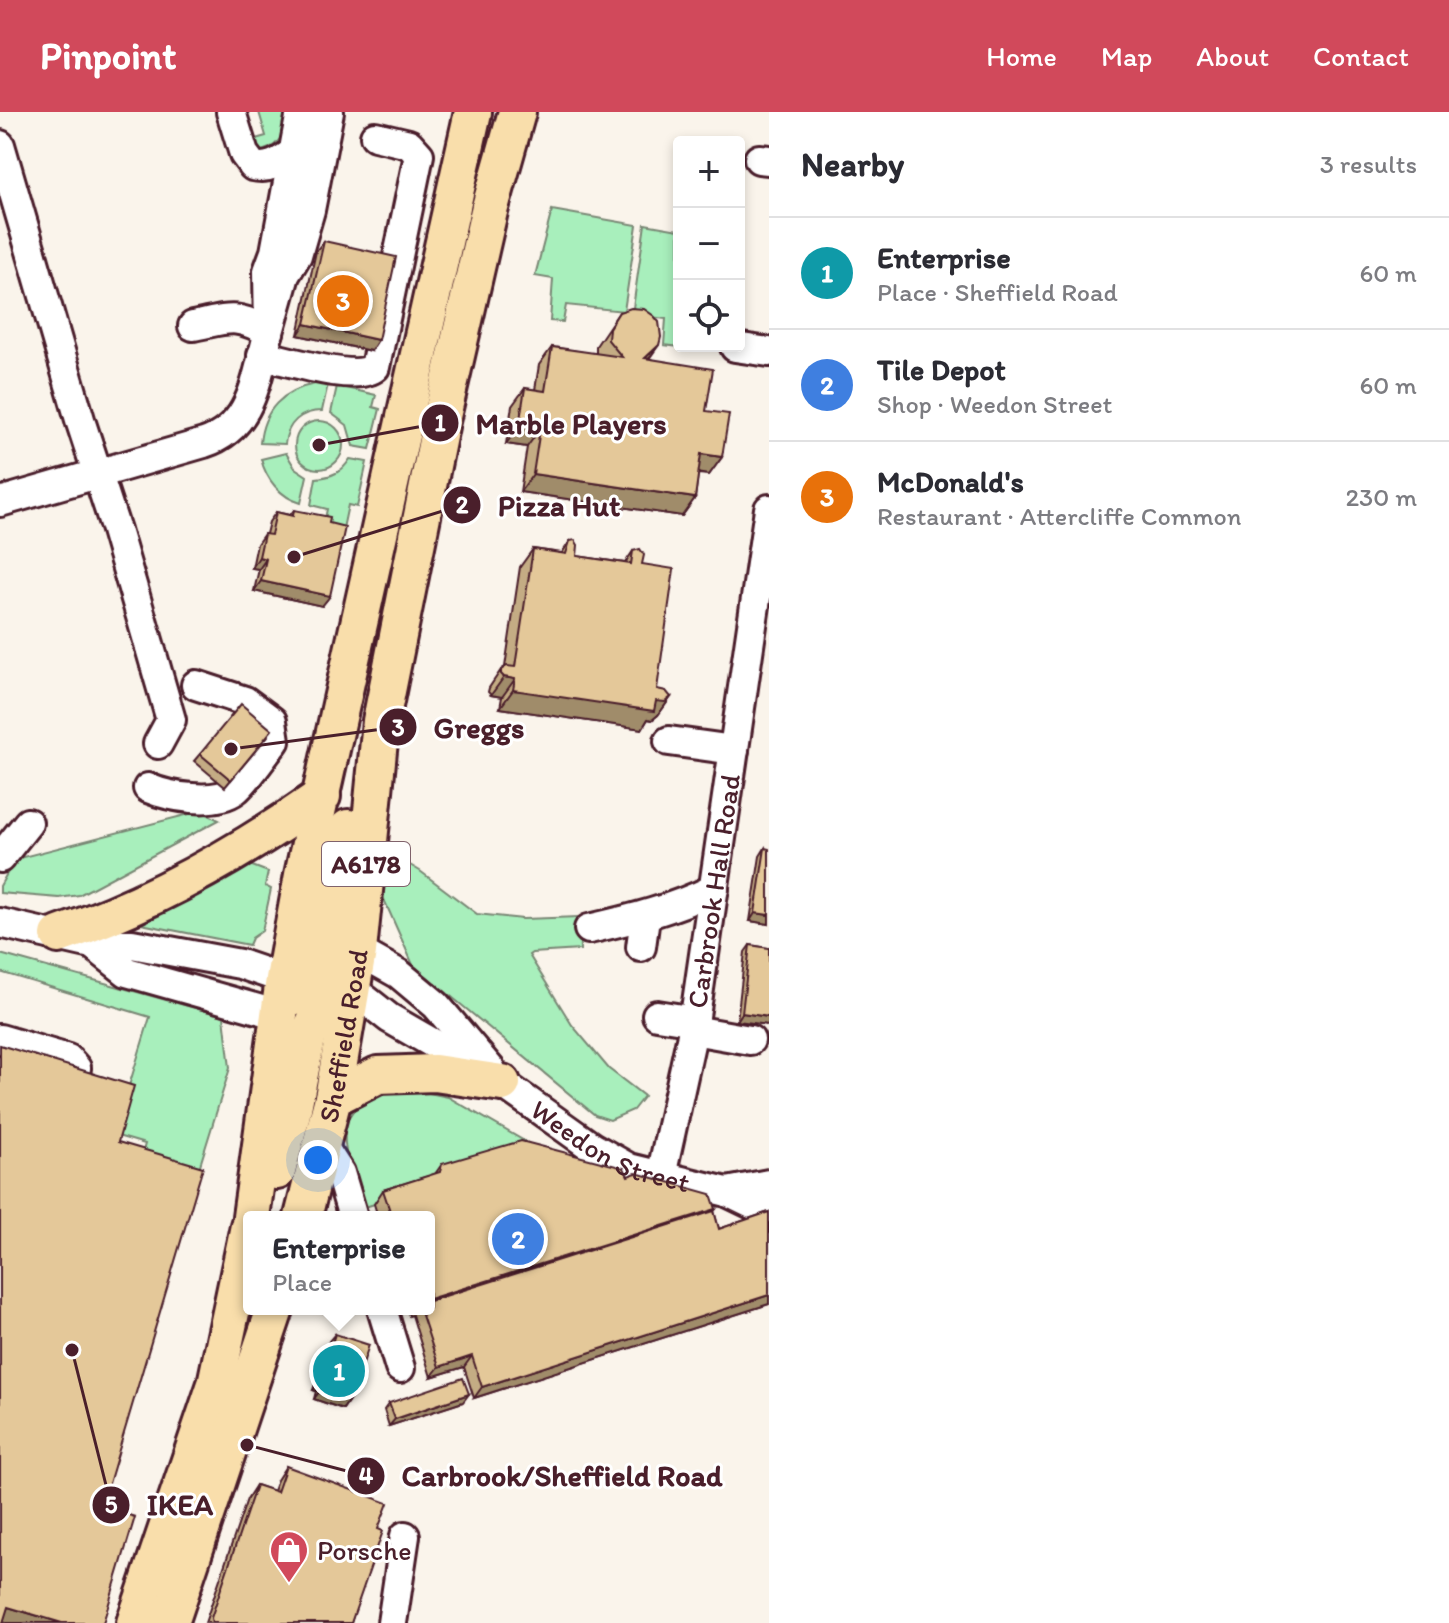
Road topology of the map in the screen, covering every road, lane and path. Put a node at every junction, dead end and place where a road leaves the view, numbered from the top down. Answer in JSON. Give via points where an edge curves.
{"nodes":[{"id":1,"x":231,"y":112,"type":"edge"},
{"id":2,"x":301,"y":112,"type":"edge"},
{"id":3,"x":329,"y":112,"type":"edge"},
{"id":4,"x":473,"y":112,"type":"edge"},
{"id":5,"x":517,"y":112,"type":"edge"},
{"id":6,"x":375,"y":136,"type":"dead end"},
{"id":7,"x":0,"y":145,"type":"edge"},
{"id":8,"x":294,"y":152,"type":"junction"},
{"id":9,"x":300,"y":243,"type":"junction"},
{"id":10,"x":328,"y":249,"type":"edge"},
{"id":11,"x":193,"y":326,"type":"dead end"},
{"id":12,"x":265,"y":344,"type":"junction"},
{"id":13,"x":745,"y":348,"type":"edge"},
{"id":14,"x":769,"y":352,"type":"edge"},
{"id":15,"x":97,"y":473,"type":"junction"},
{"id":16,"x":0,"y":502,"type":"edge"},
{"id":17,"x":769,"y":509,"type":"edge"},
{"id":18,"x":765,"y":559,"type":"edge"},
{"id":19,"x":196,"y":685,"type":"dead end"},
{"id":20,"x":669,"y":741,"type":"dead end"},
{"id":21,"x":158,"y":744,"type":"dead end"},
{"id":22,"x":734,"y":750,"type":"junction"},
{"id":23,"x":148,"y":788,"type":"dead end"},
{"id":24,"x":322,"y":796,"type":"junction"},
{"id":25,"x":28,"y":823,"type":"dead end"},
{"id":26,"x":0,"y":858,"type":"edge"},
{"id":27,"x":714,"y":889,"type":"junction"},
{"id":28,"x":645,"y":917,"type":"junction"},
{"id":29,"x":0,"y":923,"type":"edge"},
{"id":30,"x":589,"y":929,"type":"dead end"},
{"id":31,"x":75,"y":940,"type":"junction"},
{"id":32,"x":641,"y":947,"type":"dead end"},
{"id":33,"x":320,"y":984,"type":"junction"},
{"id":34,"x":657,"y":1015,"type":"dead end"},
{"id":35,"x":694,"y":1026,"type":"junction"},
{"id":36,"x":0,"y":1039,"type":"edge"},
{"id":37,"x":750,"y":1040,"type":"dead end"},
{"id":38,"x":502,"y":1083,"type":"junction"},
{"id":39,"x":73,"y":1084,"type":"edge"},
{"id":40,"x":333,"y":1098,"type":"junction"},
{"id":41,"x":322,"y":1145,"type":"junction"},
{"id":42,"x":661,"y":1176,"type":"junction"},
{"id":43,"x":769,"y":1184,"type":"edge"},
{"id":44,"x":727,"y":1192,"type":"junction"},
{"id":45,"x":769,"y":1208,"type":"edge"},
{"id":46,"x":254,"y":1211,"type":"edge"},
{"id":47,"x":305,"y":1211,"type":"edge"},
{"id":48,"x":351,"y":1211,"type":"edge"},
{"id":49,"x":243,"y":1255,"type":"edge"},
{"id":50,"x":273,"y":1315,"type":"edge"},
{"id":51,"x":384,"y":1315,"type":"edge"},
{"id":52,"x":400,"y":1368,"type":"dead end"},
{"id":53,"x":405,"y":1536,"type":"dead end"},
{"id":54,"x":135,"y":1623,"type":"edge"},
{"id":55,"x":170,"y":1623,"type":"edge"},
{"id":56,"x":392,"y":1623,"type":"edge"}],
"edges":[{"from":1,"to":8,"type":"street","via":[[253,166],[273,165]]},
{"from":2,"to":8,"type":"street"},
{"from":3,"to":9,"type":"street"},
{"from":4,"to":24,"type":"main road","number":"A6178"},
{"from":5,"to":33,"type":"main road","number":"A6178","via":[[441,421],[381,721],[375,777]]},
{"from":6,"to":12,"type":"street","via":[[409,144],[419,155],[375,367],[350,373]]},
{"from":7,"to":15,"type":"street"},
{"from":8,"to":12,"type":"street","via":[[268,271]]},
{"from":9,"to":10,"type":"street"},
{"from":9,"to":12,"type":"street"},
{"from":11,"to":12,"type":"street","via":[[246,319]]},
{"from":12,"to":15,"type":"street","via":[[244,413],[229,431]]},
{"from":13,"to":14,"type":"street"},
{"from":15,"to":16,"type":"street"},
{"from":15,"to":21,"type":"street","via":[[171,720]]},
{"from":17,"to":18,"type":"street","name":"Carbrook Hall Road"},
{"from":18,"to":22,"type":"street","name":"Carbrook Hall Road"},
{"from":19,"to":23,"type":"street","via":[[245,701],[272,721],[275,741],[234,791],[210,798],[166,796]]},
{"from":20,"to":22,"type":"street"},
{"from":22,"to":27,"type":"street","name":"Carbrook Hall Road"},
{"from":24,"to":31,"type":"main road","via":[[278,827],[98,922]]},
{"from":24,"to":33,"type":"main road","number":"A6178","via":[[294,922]]},
{"from":25,"to":26,"type":"street"},
{"from":27,"to":28,"type":"street"},
{"from":27,"to":35,"type":"street","name":"Carbrook Hall Road"},
{"from":28,"to":30,"type":"street"},
{"from":28,"to":32,"type":"street"},
{"from":29,"to":31,"type":"street"},
{"from":31,"to":33,"type":"street","via":[[132,944]]},
{"from":33,"to":38,"type":"street","name":"Weedon Street"},
{"from":33,"to":38,"type":"street","name":"Weedon Street","via":[[399,974],[436,1005]]},
{"from":33,"to":40,"type":"main road","name":"Sheffield Road","number":"A6178","via":[[344,1037]]},
{"from":33,"to":46,"type":"main road","number":"A6178"},
{"from":34,"to":35,"type":"street"},
{"from":35,"to":37,"type":"street"},
{"from":35,"to":42,"type":"street","name":"Carbrook Hall Road"},
{"from":36,"to":39,"type":"street","via":[[68,1059],[76,1068]]},
{"from":38,"to":40,"type":"main road","via":[[435,1073],[378,1075]]},
{"from":38,"to":42,"type":"street","name":"Weedon Street","via":[[592,1147],[629,1168]]},
{"from":40,"to":41,"type":"main road","name":"Sheffield Road","number":"A6178"},
{"from":41,"to":47,"type":"main road","name":"Sheffield Road","number":"A6178"},
{"from":41,"to":48,"type":"street","via":[[340,1173]]},
{"from":42,"to":44,"type":"street","name":"Weedon Street"},
{"from":43,"to":44,"type":"street","name":"Weedon Street"},
{"from":44,"to":45,"type":"street","name":"Weedon Street"},
{"from":49,"to":54,"type":"main road","via":[[216,1384]]},
{"from":50,"to":55,"type":"main road"},
{"from":51,"to":52,"type":"street"},
{"from":53,"to":56,"type":"street"}]}
